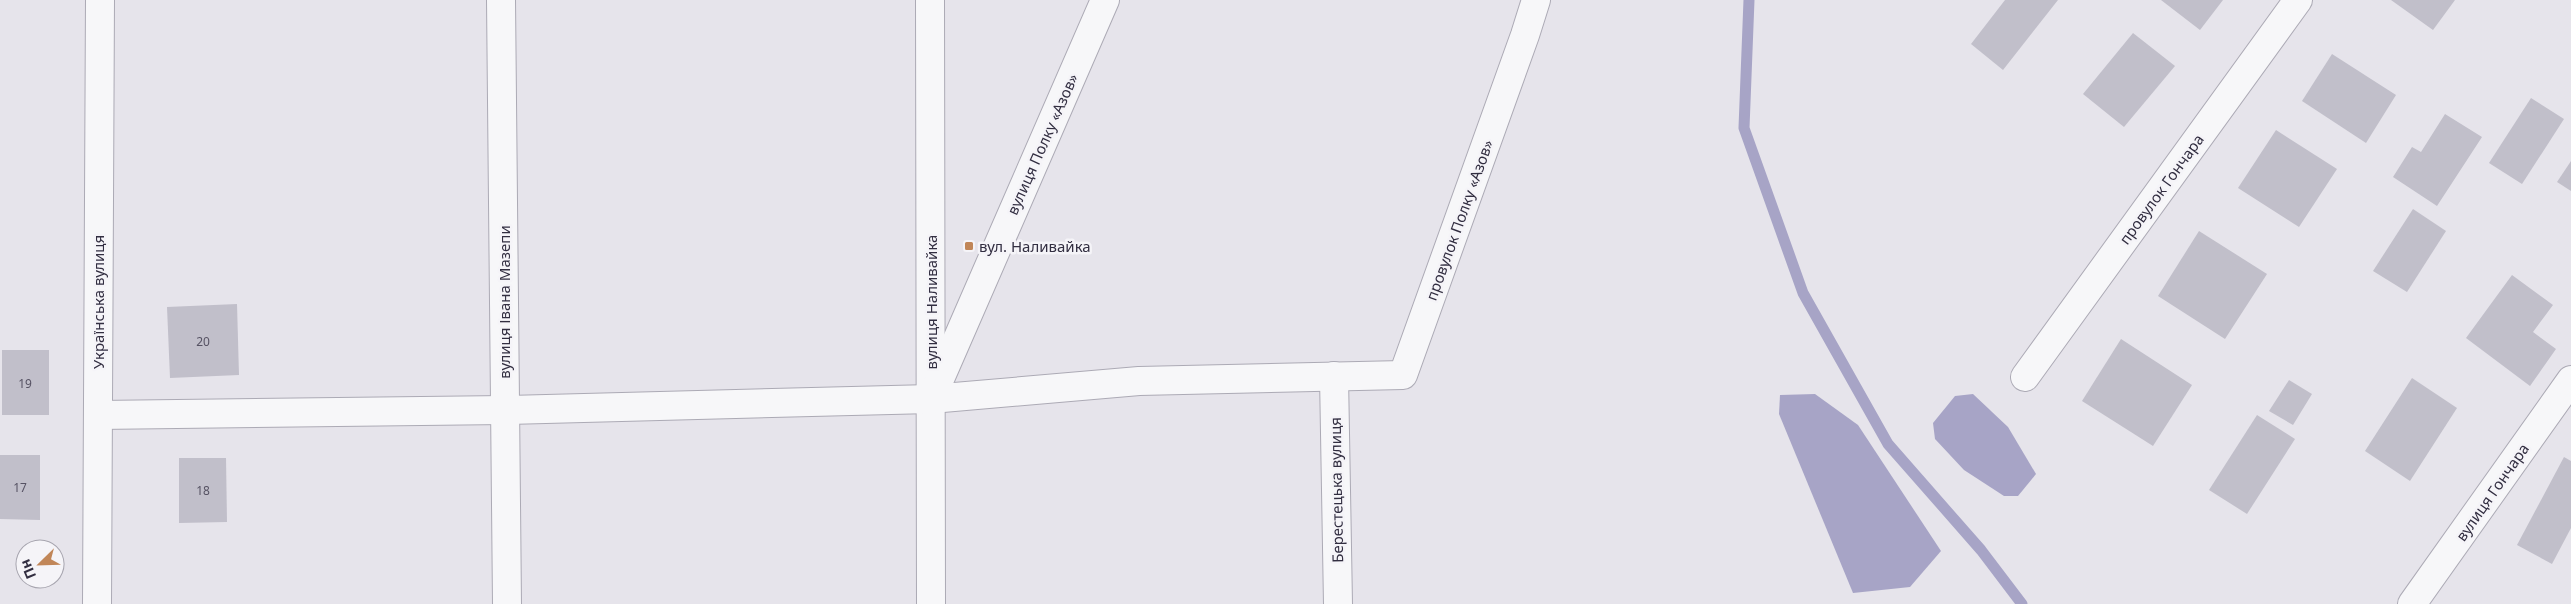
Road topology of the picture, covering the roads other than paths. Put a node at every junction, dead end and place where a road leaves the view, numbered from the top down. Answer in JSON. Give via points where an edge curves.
{"nodes":[{"id":1,"x":100,"y":0,"type":"edge"},
{"id":2,"x":501,"y":0,"type":"edge"},
{"id":3,"x":930,"y":0,"type":"edge"},
{"id":4,"x":1105,"y":0,"type":"edge"},
{"id":5,"x":1536,"y":0,"type":"edge"},
{"id":6,"x":2298,"y":0,"type":"edge"},
{"id":7,"x":1334,"y":376,"type":"junction"},
{"id":8,"x":2025,"y":377,"type":"dead end"},
{"id":9,"x":2571,"y":380,"type":"edge"},
{"id":10,"x":931,"y":399,"type":"junction"},
{"id":11,"x":505,"y":410,"type":"junction"},
{"id":12,"x":98,"y":415,"type":"junction"},
{"id":13,"x":96,"y":604,"type":"edge"},
{"id":14,"x":506,"y":604,"type":"edge"},
{"id":15,"x":931,"y":604,"type":"edge"},
{"id":16,"x":1338,"y":604,"type":"edge"},
{"id":17,"x":2412,"y":604,"type":"edge"}],
"edges":[{"from":1,"to":12,"type":"street","name":"Українська вулиця"},
{"from":2,"to":11,"type":"street","name":"вулиця Івана Мазепи"},
{"from":3,"to":10,"type":"street","name":"вулиця Наливайка"},
{"from":4,"to":10,"type":"street","name":"вулиця Полку «Азов»"},
{"from":5,"to":7,"type":"street","name":"провулок Полку «Азов»","via":[[1403,374]]},
{"from":6,"to":8,"type":"street","name":"провулок Гончара"},
{"from":7,"to":10,"type":"street","via":[[1139,380]]},
{"from":7,"to":16,"type":"street","name":"Берестецька вулиця"},
{"from":9,"to":17,"type":"street","name":"вулиця Гончара"},
{"from":10,"to":11,"type":"street"},
{"from":10,"to":15,"type":"street","name":"вулиця Наливайка"},
{"from":11,"to":12,"type":"street"},
{"from":11,"to":14,"type":"street","name":"вулиця Івана Мазепи"},
{"from":12,"to":13,"type":"street","name":"Українська вулиця"}]}
